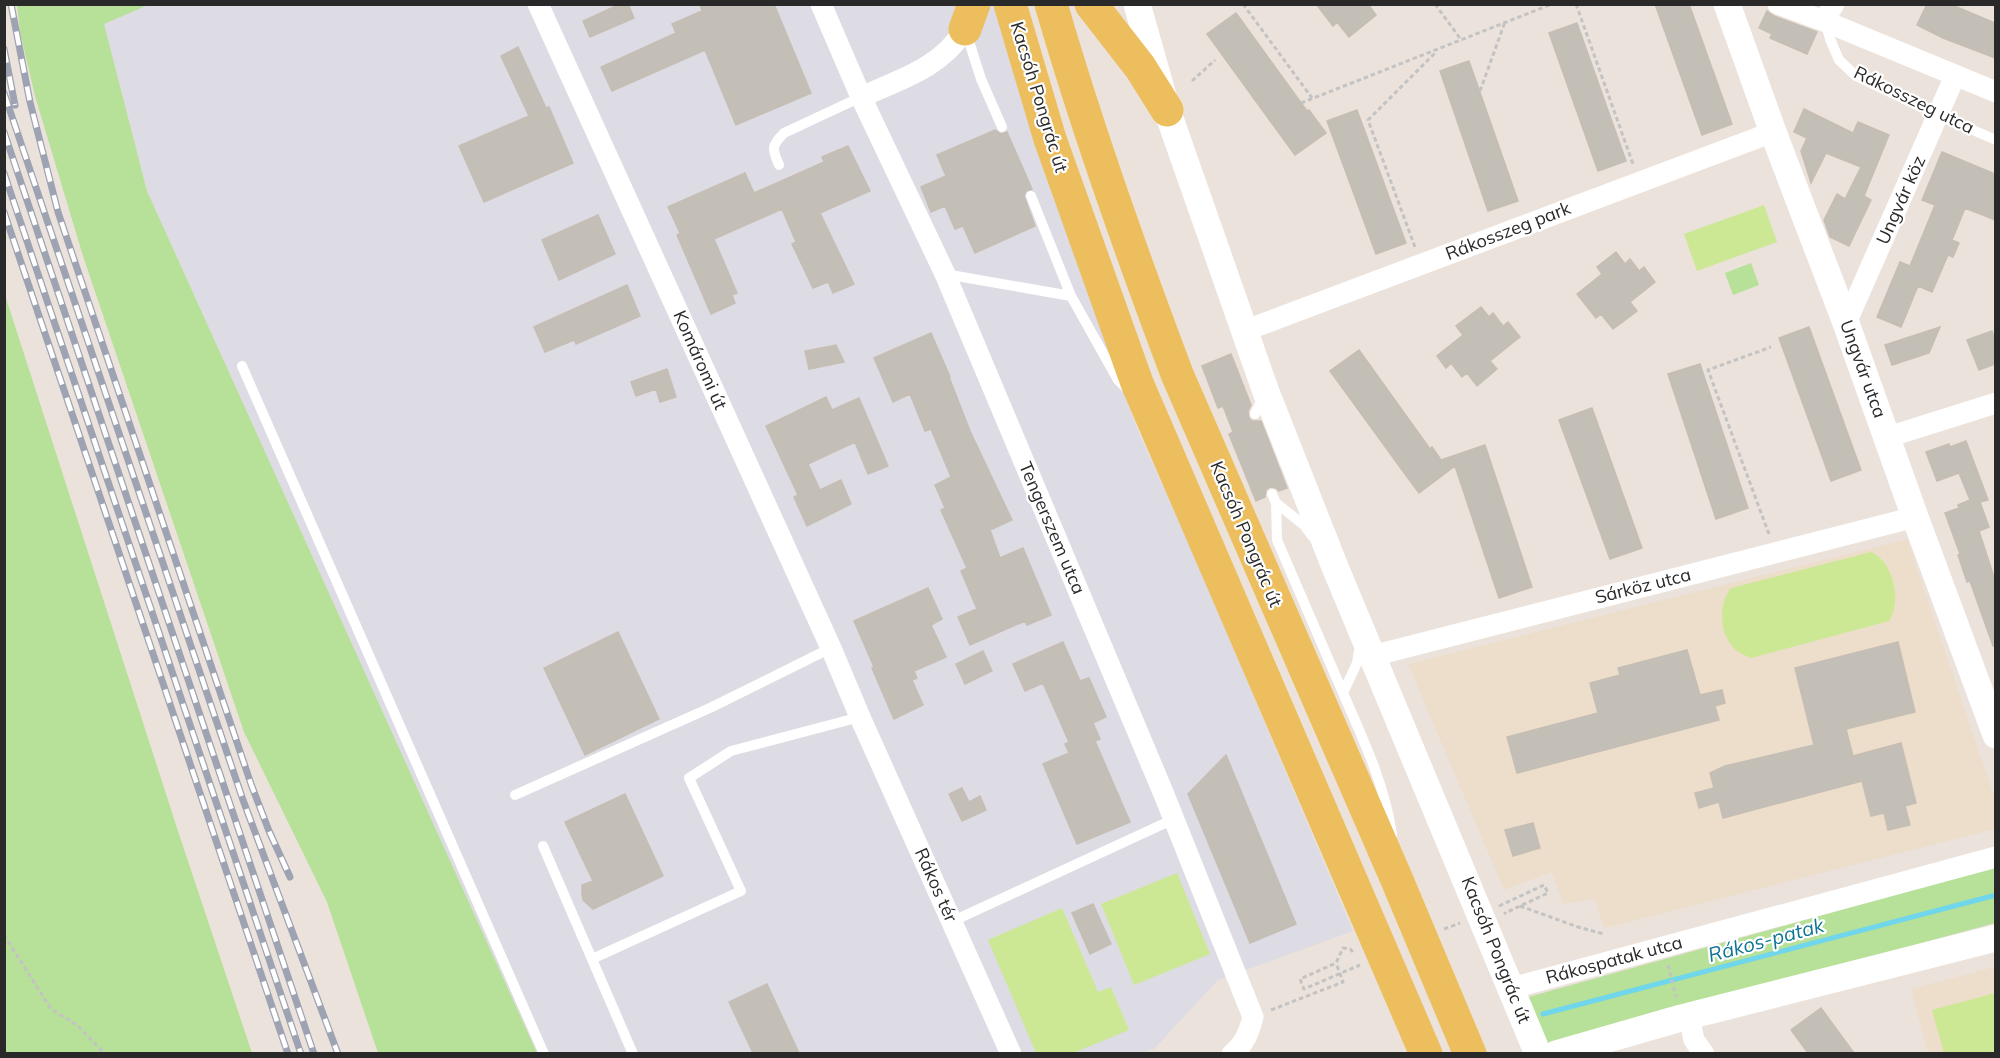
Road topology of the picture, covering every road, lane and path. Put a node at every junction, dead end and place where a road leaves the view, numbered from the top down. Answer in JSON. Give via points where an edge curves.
{"nodes":[{"id":1,"x":538,"y":4,"type":"edge"},
{"id":2,"x":821,"y":4,"type":"edge"},
{"id":3,"x":1010,"y":4,"type":"edge"},
{"id":4,"x":1051,"y":4,"type":"edge"},
{"id":5,"x":1091,"y":4,"type":"edge"},
{"id":6,"x":1137,"y":4,"type":"edge"},
{"id":7,"x":1243,"y":4,"type":"edge"},
{"id":8,"x":1435,"y":4,"type":"edge"},
{"id":9,"x":1552,"y":4,"type":"edge"},
{"id":10,"x":1576,"y":4,"type":"edge"},
{"id":11,"x":1727,"y":4,"type":"edge"},
{"id":12,"x":1778,"y":4,"type":"edge"},
{"id":13,"x":1829,"y":13,"type":"edge"},
{"id":14,"x":969,"y":17,"type":"edge"},
{"id":15,"x":1505,"y":21,"type":"junction"},
{"id":16,"x":1462,"y":41,"type":"junction"},
{"id":17,"x":1436,"y":51,"type":"junction"},
{"id":18,"x":1215,"y":60,"type":"dead end"},
{"id":19,"x":1955,"y":76,"type":"junction"},
{"id":20,"x":1192,"y":81,"type":"dead end"},
{"id":21,"x":1480,"y":90,"type":"dead end"},
{"id":22,"x":1995,"y":92,"type":"edge"},
{"id":23,"x":861,"y":97,"type":"junction"},
{"id":24,"x":1312,"y":98,"type":"junction"},
{"id":25,"x":1301,"y":103,"type":"dead end"},
{"id":26,"x":1167,"y":110,"type":"junction"},
{"id":27,"x":1938,"y":115,"type":"junction"},
{"id":28,"x":1002,"y":127,"type":"dead end"},
{"id":29,"x":1773,"y":132,"type":"junction"},
{"id":30,"x":1995,"y":140,"type":"edge"},
{"id":31,"x":779,"y":165,"type":"dead end"},
{"id":32,"x":1638,"y":183,"type":"junction"},
{"id":33,"x":1031,"y":196,"type":"dead end"},
{"id":34,"x":1421,"y":264,"type":"junction"},
{"id":35,"x":945,"y":274,"type":"junction"},
{"id":36,"x":1071,"y":296,"type":"junction"},
{"id":37,"x":1846,"y":323,"type":"junction"},
{"id":38,"x":1244,"y":331,"type":"junction"},
{"id":39,"x":1771,"y":346,"type":"dead end"},
{"id":40,"x":242,"y":366,"type":"dead end"},
{"id":41,"x":1995,"y":403,"type":"edge"},
{"id":42,"x":1154,"y":424,"type":"junction"},
{"id":43,"x":1888,"y":438,"type":"junction"},
{"id":44,"x":1915,"y":517,"type":"junction"},
{"id":45,"x":1776,"y":552,"type":"junction"},
{"id":46,"x":1335,"y":567,"type":"junction"},
{"id":47,"x":1359,"y":626,"type":"junction"},
{"id":48,"x":831,"y":648,"type":"junction"},
{"id":49,"x":1372,"y":656,"type":"junction"},
{"id":50,"x":1343,"y":693,"type":"junction"},
{"id":51,"x":860,"y":717,"type":"junction"},
{"id":52,"x":1995,"y":735,"type":"edge"},
{"id":53,"x":515,"y":795,"type":"dead end"},
{"id":54,"x":1174,"y":819,"type":"junction"},
{"id":55,"x":543,"y":846,"type":"dead end"},
{"id":56,"x":1995,"y":857,"type":"edge"},
{"id":57,"x":1397,"y":880,"type":"junction"},
{"id":58,"x":1520,"y":906,"type":"junction"},
{"id":59,"x":1497,"y":907,"type":"dead end"},
{"id":60,"x":953,"y":921,"type":"junction"},
{"id":61,"x":1509,"y":923,"type":"dead end"},
{"id":62,"x":1604,"y":934,"type":"dead end"},
{"id":63,"x":4,"y":935,"type":"edge"},
{"id":64,"x":1995,"y":938,"type":"edge"},
{"id":65,"x":1664,"y":946,"type":"junction"},
{"id":66,"x":592,"y":959,"type":"junction"},
{"id":67,"x":1353,"y":968,"type":"dead end"},
{"id":68,"x":1512,"y":988,"type":"junction"},
{"id":69,"x":1253,"y":1017,"type":"junction"},
{"id":70,"x":1685,"y":1017,"type":"junction"},
{"id":71,"x":105,"y":1053,"type":"edge"},
{"id":72,"x":544,"y":1053,"type":"edge"},
{"id":73,"x":633,"y":1053,"type":"edge"},
{"id":74,"x":1011,"y":1053,"type":"edge"},
{"id":75,"x":1232,"y":1053,"type":"edge"},
{"id":76,"x":1426,"y":1053,"type":"edge"},
{"id":77,"x":1470,"y":1053,"type":"edge"},
{"id":78,"x":1538,"y":1053,"type":"edge"},
{"id":79,"x":1556,"y":1053,"type":"edge"},
{"id":80,"x":1704,"y":1053,"type":"edge"}],
"edges":[{"from":1,"to":48,"type":"street","name":"Komáromi út"},
{"from":2,"to":23,"type":"street","name":"Tengerszem utca"},
{"from":3,"to":42,"type":"main road","name":"Kacsóh Pongrác út","via":[[1050,139]]},
{"from":4,"to":57,"type":"main road","name":"Kacsóh Pongrác út","via":[[1075,86],[1177,374]]},
{"from":5,"to":26,"type":"main road"},
{"from":6,"to":26,"type":"street","name":"Kacsóh Pongrác út"},
{"from":7,"to":24,"type":"path"},
{"from":8,"to":16,"type":"path"},
{"from":9,"to":15,"type":"path"},
{"from":10,"to":32,"type":"path"},
{"from":11,"to":29,"type":"street","name":"Ungvár utca"},
{"from":12,"to":13,"type":"street","name":"Rákosszeg utca"},
{"from":13,"to":19,"type":"street","name":"Rákosszeg utca"},
{"from":13,"to":27,"type":"lane","name":"Rákosszeg utca","via":[[1830,39],[1839,60],[1856,76]]},
{"from":14,"to":23,"type":"street","via":[[957,41],[936,62]]},
{"from":14,"to":28,"type":"lane","via":[[981,79]]},
{"from":15,"to":16,"type":"path"},
{"from":15,"to":21,"type":"path"},
{"from":16,"to":17,"type":"path"},
{"from":17,"to":24,"type":"path"},
{"from":17,"to":34,"type":"path","via":[[1368,120]]},
{"from":18,"to":20,"type":"path"},
{"from":19,"to":22,"type":"street","name":"Rákosszeg utca"},
{"from":19,"to":27,"type":"street","name":"Ungvár köz"},
{"from":23,"to":31,"type":"lane","via":[[784,133],[775,142],[773,152]]},
{"from":23,"to":35,"type":"street","name":"Tengerszem utca"},
{"from":24,"to":25,"type":"path"},
{"from":26,"to":38,"type":"street","name":"Kacsóh Pongrác út"},
{"from":27,"to":30,"type":"lane","name":"Rákosszeg utca"},
{"from":27,"to":37,"type":"street","name":"Ungvár köz"},
{"from":29,"to":32,"type":"street","name":"Rákosszeg park"},
{"from":29,"to":37,"type":"street","name":"Ungvár utca"},
{"from":32,"to":34,"type":"street","name":"Rákosszeg park"},
{"from":33,"to":36,"type":"lane"},
{"from":34,"to":38,"type":"street","name":"Rákosszeg park"},
{"from":35,"to":36,"type":"lane"},
{"from":35,"to":54,"type":"street","name":"Tengerszem utca"},
{"from":36,"to":42,"type":"lane","via":[[1118,380]]},
{"from":37,"to":43,"type":"street","name":"Ungvár utca"},
{"from":38,"to":46,"type":"street","name":"Kacsóh Pongrác út","via":[[1260,403]]},
{"from":39,"to":45,"type":"path","via":[[1708,370]]},
{"from":40,"to":72,"type":"lane"},
{"from":41,"to":43,"type":"street"},
{"from":42,"to":76,"type":"main road","name":"Kacsóh Pongrác út"},
{"from":43,"to":44,"type":"street","name":"Ungvár utca"},
{"from":44,"to":45,"type":"street","name":"Sárköz utca"},
{"from":44,"to":52,"type":"street","name":"Ungvár utca"},
{"from":45,"to":49,"type":"street","name":"Sárköz utca"},
{"from":46,"to":47,"type":"street","name":"Kacsóh Pongrác út"},
{"from":46,"to":50,"type":"lane","via":[[1304,525],[1274,499],[1277,540]]},
{"from":47,"to":49,"type":"street","name":"Kacsóh Pongrác út"},
{"from":47,"to":50,"type":"lane","via":[[1357,663]]},
{"from":48,"to":51,"type":"street","name":"Komáromi út"},
{"from":48,"to":53,"type":"lane","via":[[712,707]]},
{"from":49,"to":68,"type":"street","name":"Kacsóh Pongrác út"},
{"from":50,"to":57,"type":"lane","via":[[1374,764],[1388,811]]},
{"from":51,"to":60,"type":"street","name":"Rákos tér"},
{"from":51,"to":66,"type":"lane","via":[[731,752],[689,778],[741,891]]},
{"from":54,"to":60,"type":"lane"},
{"from":54,"to":69,"type":"street","name":"Tengerszem utca"},
{"from":55,"to":66,"type":"lane"},
{"from":56,"to":65,"type":"street","name":"Rákospatak utca"},
{"from":57,"to":77,"type":"main road","name":"Kacsóh Pongrác út"},
{"from":58,"to":59,"type":"path","via":[[1548,893],[1544,885]]},
{"from":58,"to":61,"type":"path","via":[[1505,913]]},
{"from":58,"to":62,"type":"path"},
{"from":60,"to":74,"type":"street","name":"Rákos tér"},
{"from":63,"to":71,"type":"path","via":[[51,1009],[77,1025]]},
{"from":64,"to":70,"type":"street"},
{"from":65,"to":68,"type":"street","name":"Rákospatak utca"},
{"from":65,"to":70,"type":"path"},
{"from":66,"to":73,"type":"lane"},
{"from":67,"to":69,"type":"path","via":[[1304,989],[1300,979],[1336,963],[1343,982]]},
{"from":68,"to":78,"type":"street","name":"Kacsóh Pongrác út"},
{"from":69,"to":75,"type":"street","via":[[1241,1048]]},
{"from":70,"to":79,"type":"street"},
{"from":70,"to":80,"type":"street"}]}
